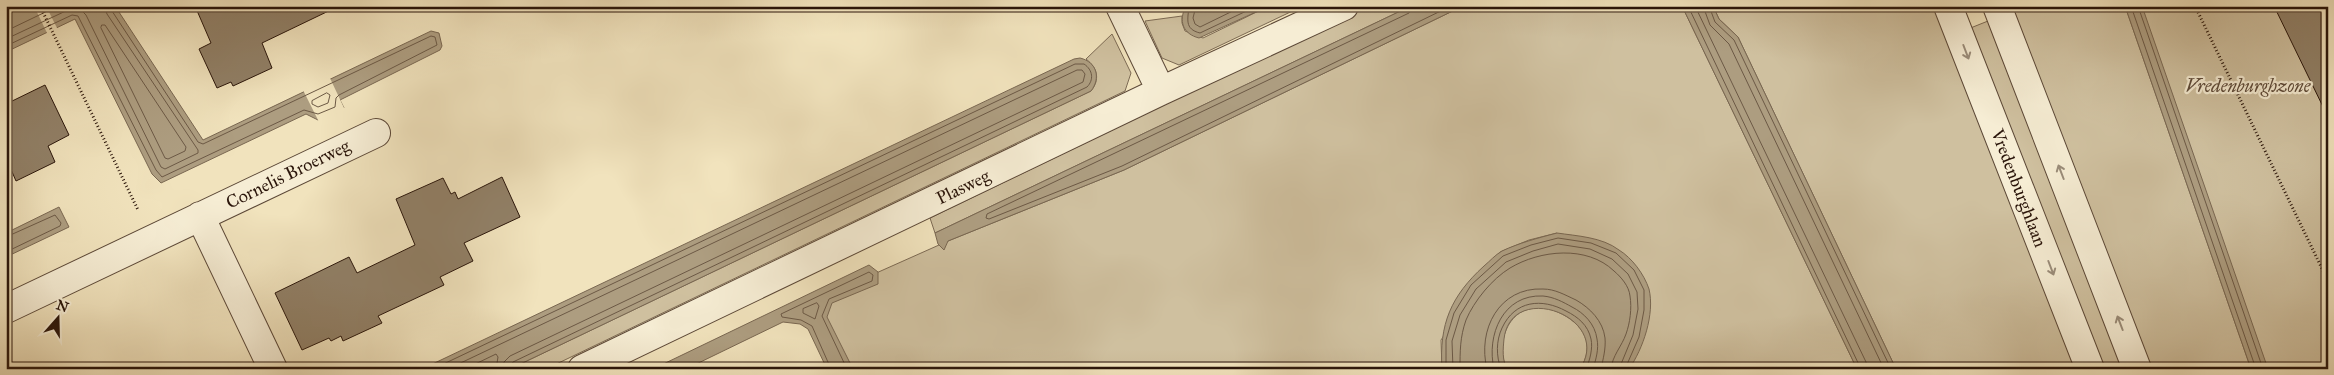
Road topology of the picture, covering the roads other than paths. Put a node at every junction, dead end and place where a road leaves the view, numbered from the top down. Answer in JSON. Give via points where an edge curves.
{"nodes":[{"id":1,"x":1120,"y":6,"type":"edge"},
{"id":2,"x":1344,"y":6,"type":"edge"},
{"id":3,"x":1948,"y":6,"type":"edge"},
{"id":4,"x":1997,"y":6,"type":"edge"},
{"id":5,"x":1162,"y":91,"type":"junction"},
{"id":6,"x":376,"y":132,"type":"dead end"},
{"id":7,"x":200,"y":216,"type":"junction"},
{"id":8,"x":6,"y":309,"type":"edge"},
{"id":9,"x":273,"y":369,"type":"edge"},
{"id":10,"x":582,"y":369,"type":"edge"},
{"id":11,"x":2090,"y":369,"type":"edge"},
{"id":12,"x":2138,"y":369,"type":"edge"}],
"edges":[{"from":1,"to":5,"type":"street"},
{"from":2,"to":5,"type":"street","name":"Plasweg"},
{"from":3,"to":11,"type":"street","name":"Vredenburghlaan","one_way":true},
{"from":12,"to":4,"type":"street","one_way":true},
{"from":5,"to":10,"type":"street","name":"Plasweg"},
{"from":6,"to":7,"type":"street","name":"Cornelis Broerweg"},
{"from":7,"to":8,"type":"street","name":"Cornelis Broerweg"},
{"from":7,"to":9,"type":"street"}]}
